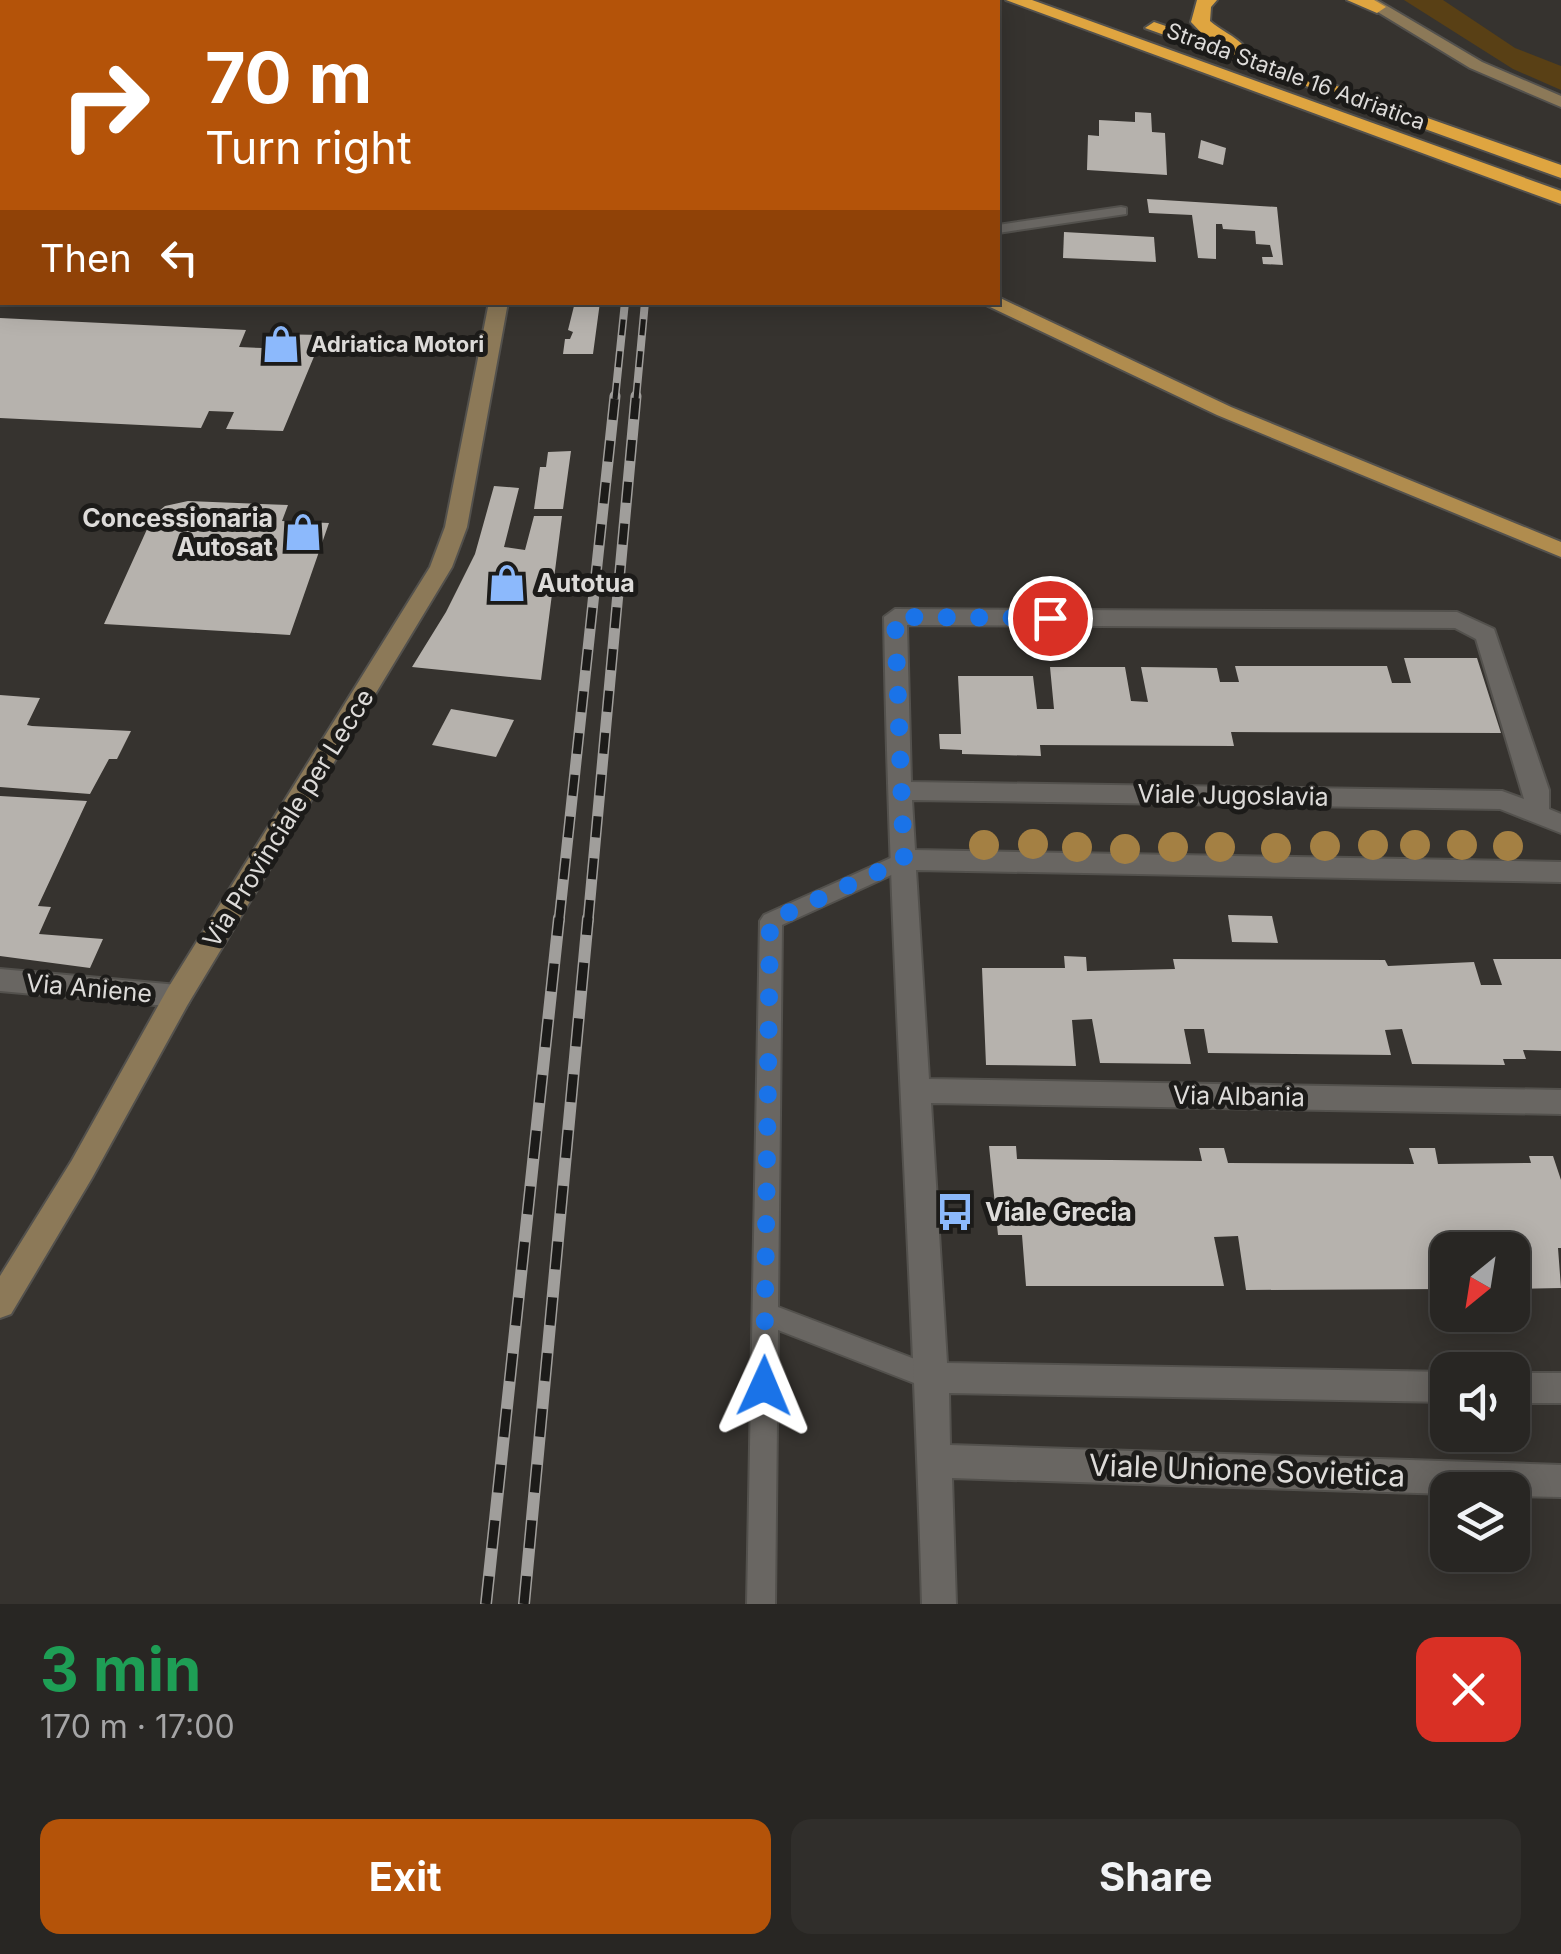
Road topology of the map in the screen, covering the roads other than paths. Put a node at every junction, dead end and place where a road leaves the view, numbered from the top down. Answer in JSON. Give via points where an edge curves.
{"nodes":[{"id":1,"x":1014,"y":0,"type":"edge"},
{"id":2,"x":1073,"y":0,"type":"edge"},
{"id":3,"x":1208,"y":0,"type":"edge"},
{"id":4,"x":1356,"y":0,"type":"edge"},
{"id":5,"x":1371,"y":4,"type":"edge"},
{"id":6,"x":1356,"y":100,"type":"junction"},
{"id":7,"x":1561,"y":102,"type":"edge"},
{"id":8,"x":1561,"y":172,"type":"edge"},
{"id":9,"x":1561,"y":198,"type":"edge"},
{"id":10,"x":1121,"y":211,"type":"dead end"},
{"id":11,"x":1000,"y":228,"type":"edge"},
{"id":12,"x":1000,"y":296,"type":"edge"},
{"id":13,"x":1000,"y":304,"type":"edge"},
{"id":14,"x":498,"y":305,"type":"edge"},
{"id":15,"x":1094,"y":351,"type":"junction"},
{"id":16,"x":1561,"y":550,"type":"edge"},
{"id":17,"x":900,"y":791,"type":"junction"},
{"id":18,"x":1536,"y":813,"type":"junction"},
{"id":19,"x":1561,"y":824,"type":"edge"},
{"id":20,"x":904,"y":860,"type":"junction"},
{"id":21,"x":1561,"y":872,"type":"edge"},
{"id":22,"x":0,"y":980,"type":"edge"},
{"id":23,"x":178,"y":996,"type":"junction"},
{"id":24,"x":916,"y":1092,"type":"junction"},
{"id":25,"x":1561,"y":1102,"type":"edge"},
{"id":26,"x":0,"y":1304,"type":"edge"},
{"id":27,"x":765,"y":1314,"type":"junction"},
{"id":28,"x":932,"y":1378,"type":"junction"},
{"id":29,"x":1430,"y":1386,"type":"edge"},
{"id":30,"x":1530,"y":1388,"type":"edge"},
{"id":31,"x":1561,"y":1388,"type":"edge"},
{"id":32,"x":932,"y":1461,"type":"junction"},
{"id":33,"x":1561,"y":1481,"type":"edge"},
{"id":34,"x":761,"y":1604,"type":"edge"},
{"id":35,"x":939,"y":1604,"type":"edge"}],
"edges":[{"from":1,"to":9,"type":"highway","name":"Strada Statale 16 Adriatica"},
{"from":2,"to":6,"type":"highway","name":"Strada Statale 16 Adriatica"},
{"from":3,"to":6,"type":"highway","via":[[1200,22],[1218,39]]},
{"from":4,"to":5,"type":"highway"},
{"from":5,"to":7,"type":"main road","via":[[1476,65]]},
{"from":6,"to":8,"type":"highway","name":"Strada Statale 16 Adriatica"},
{"from":10,"to":11,"type":"lane"},
{"from":12,"to":15,"type":"main road"},
{"from":13,"to":15,"type":"main road"},
{"from":14,"to":23,"type":"main road","name":"Via Provinciale per Lecce","via":[[456,527],[440,567]]},
{"from":15,"to":16,"type":"main road"},
{"from":17,"to":18,"type":"street","name":"Viale Jugoslavia","via":[[1502,800]]},
{"from":17,"to":18,"type":"street","via":[[895,617],[1436,618],[1486,635],[1537,790]]},
{"from":17,"to":20,"type":"street"},
{"from":18,"to":19,"type":"street","name":"Viale Jugoslavia"},
{"from":20,"to":21,"type":"street"},
{"from":20,"to":24,"type":"street"},
{"from":20,"to":27,"type":"lane","via":[[770,921]]},
{"from":22,"to":23,"type":"street","name":"Via Aniene"},
{"from":23,"to":26,"type":"main road","name":"Via Provinciale per Lecce"},
{"from":24,"to":25,"type":"street","name":"Via Albania"},
{"from":24,"to":28,"type":"street"},
{"from":27,"to":28,"type":"lane"},
{"from":27,"to":34,"type":"lane"},
{"from":28,"to":29,"type":"street"},
{"from":28,"to":32,"type":"street"},
{"from":30,"to":31,"type":"street"},
{"from":32,"to":33,"type":"street","name":"Viale Unione Sovietica"},
{"from":32,"to":35,"type":"street"}]}
